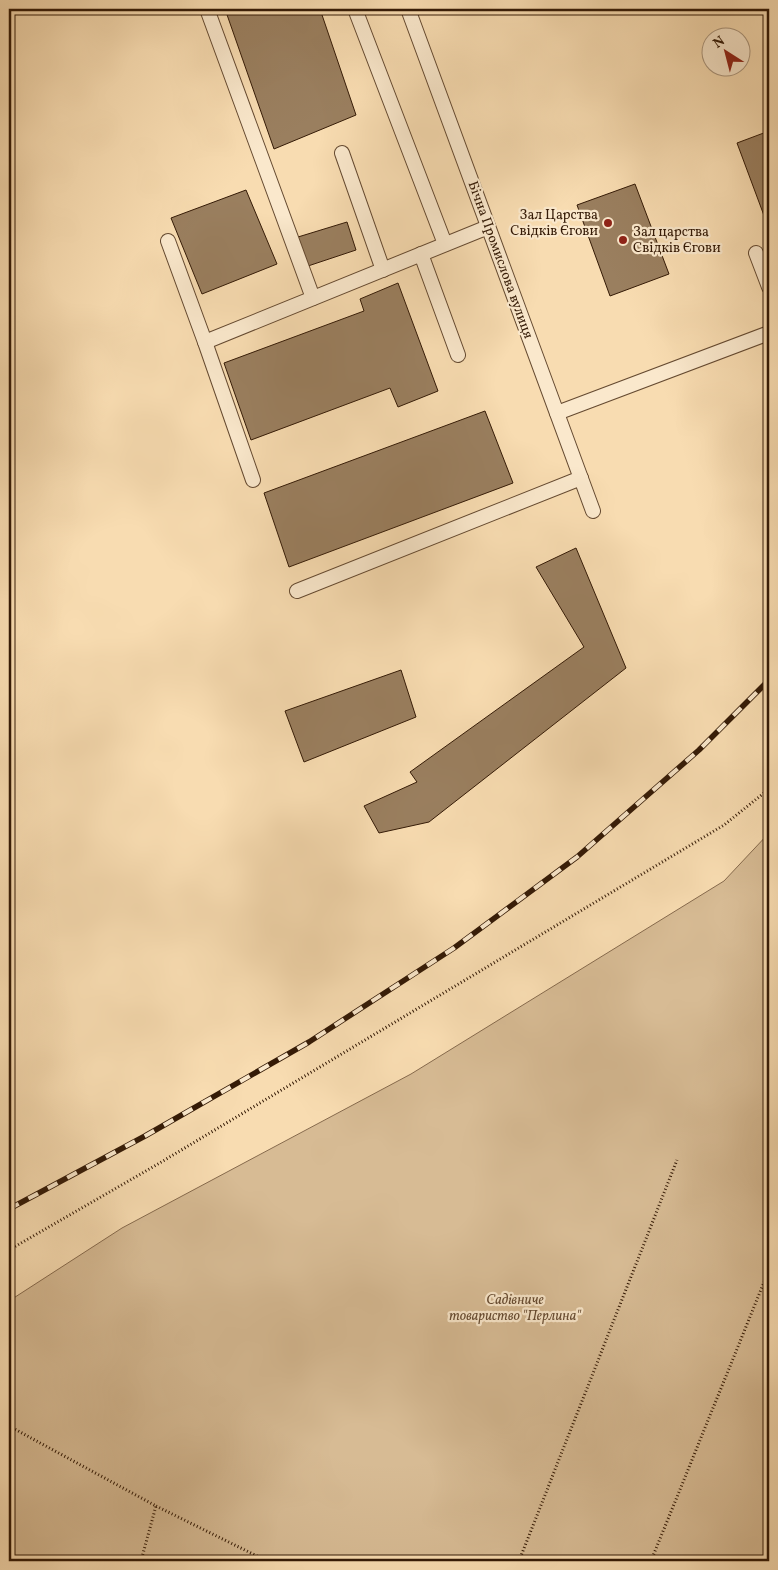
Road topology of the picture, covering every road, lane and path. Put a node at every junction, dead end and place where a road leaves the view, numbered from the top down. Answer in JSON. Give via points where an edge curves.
{"nodes":[{"id":1,"x":207,"y":9,"type":"edge"},
{"id":2,"x":355,"y":9,"type":"edge"},
{"id":3,"x":408,"y":9,"type":"edge"},
{"id":4,"x":342,"y":152,"type":"dead end"},
{"id":5,"x":488,"y":227,"type":"junction"},
{"id":6,"x":168,"y":241,"type":"dead end"},
{"id":7,"x":446,"y":244,"type":"junction"},
{"id":8,"x":756,"y":253,"type":"dead end"},
{"id":9,"x":421,"y":254,"type":"junction"},
{"id":10,"x":383,"y":270,"type":"junction"},
{"id":11,"x":769,"y":287,"type":"edge"},
{"id":12,"x":313,"y":298,"type":"junction"},
{"id":13,"x":769,"y":332,"type":"edge"},
{"id":14,"x":205,"y":342,"type":"junction"},
{"id":15,"x":458,"y":355,"type":"dead end"},
{"id":16,"x":557,"y":413,"type":"junction"},
{"id":17,"x":581,"y":478,"type":"junction"},
{"id":18,"x":253,"y":480,"type":"dead end"},
{"id":19,"x":593,"y":511,"type":"dead end"},
{"id":20,"x":297,"y":591,"type":"dead end"},
{"id":21,"x":769,"y":789,"type":"edge"},
{"id":22,"x":677,"y":1160,"type":"dead end"},
{"id":23,"x":9,"y":1250,"type":"edge"},
{"id":24,"x":769,"y":1270,"type":"edge"},
{"id":25,"x":9,"y":1426,"type":"edge"},
{"id":26,"x":156,"y":1506,"type":"junction"},
{"id":27,"x":141,"y":1561,"type":"edge"},
{"id":28,"x":267,"y":1561,"type":"edge"},
{"id":29,"x":519,"y":1561,"type":"edge"},
{"id":30,"x":651,"y":1561,"type":"edge"}],
"edges":[{"from":1,"to":12,"type":"lane"},
{"from":2,"to":7,"type":"lane"},
{"from":3,"to":5,"type":"lane","name":"Бічна Промислова вулиця"},
{"from":4,"to":10,"type":"lane"},
{"from":5,"to":7,"type":"lane"},
{"from":5,"to":16,"type":"lane","name":"Бічна Промислова вулиця"},
{"from":6,"to":14,"type":"lane"},
{"from":7,"to":9,"type":"lane"},
{"from":8,"to":11,"type":"lane"},
{"from":9,"to":10,"type":"lane"},
{"from":9,"to":15,"type":"lane"},
{"from":10,"to":12,"type":"lane"},
{"from":12,"to":14,"type":"lane"},
{"from":13,"to":16,"type":"lane"},
{"from":14,"to":18,"type":"lane"},
{"from":16,"to":17,"type":"lane","name":"Бічна Промислова вулиця"},
{"from":17,"to":19,"type":"lane","name":"Бічна Промислова вулиця"},
{"from":17,"to":20,"type":"lane"},
{"from":21,"to":23,"type":"path","via":[[724,826]]},
{"from":22,"to":29,"type":"path"},
{"from":24,"to":30,"type":"path"},
{"from":25,"to":26,"type":"path"},
{"from":26,"to":27,"type":"path"},
{"from":26,"to":28,"type":"path"}]}
